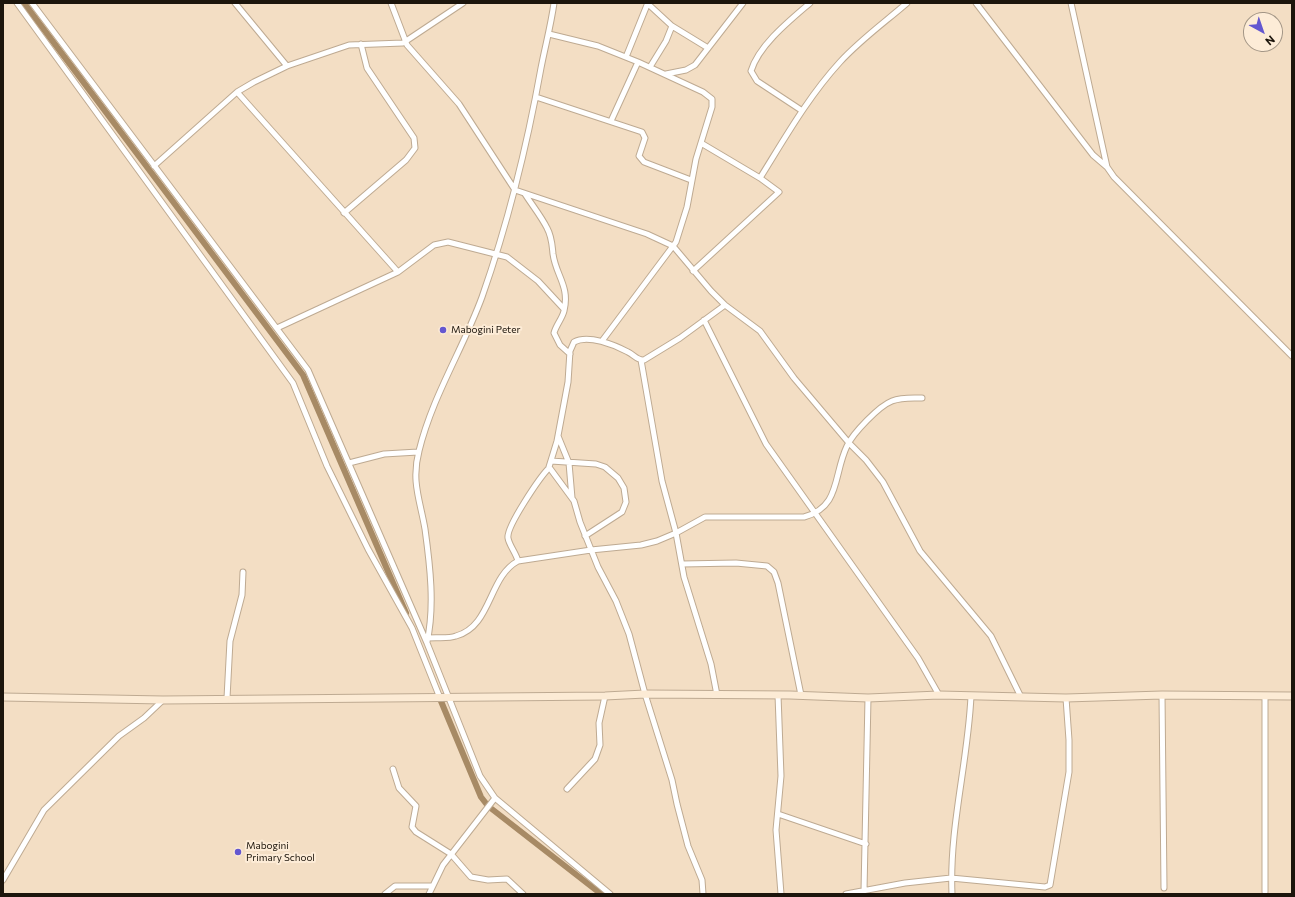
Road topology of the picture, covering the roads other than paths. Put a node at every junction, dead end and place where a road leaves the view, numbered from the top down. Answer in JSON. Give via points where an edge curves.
{"nodes":[{"id":1,"x":17,"y":3,"type":"edge"},
{"id":2,"x":32,"y":3,"type":"edge"},
{"id":3,"x":235,"y":3,"type":"edge"},
{"id":4,"x":391,"y":3,"type":"edge"},
{"id":5,"x":463,"y":3,"type":"edge"},
{"id":6,"x":554,"y":3,"type":"edge"},
{"id":7,"x":743,"y":3,"type":"edge"},
{"id":8,"x":810,"y":3,"type":"edge"},
{"id":9,"x":907,"y":3,"type":"edge"},
{"id":10,"x":976,"y":3,"type":"edge"},
{"id":11,"x":1071,"y":3,"type":"edge"},
{"id":12,"x":647,"y":4,"type":"edge"},
{"id":13,"x":672,"y":26,"type":"junction"},
{"id":14,"x":549,"y":34,"type":"junction"},
{"id":15,"x":405,"y":42,"type":"junction"},
{"id":16,"x":362,"y":44,"type":"junction"},
{"id":17,"x":708,"y":48,"type":"junction"},
{"id":18,"x":626,"y":57,"type":"junction"},
{"id":19,"x":638,"y":62,"type":"junction"},
{"id":20,"x":287,"y":66,"type":"junction"},
{"id":21,"x":650,"y":67,"type":"junction"},
{"id":22,"x":666,"y":74,"type":"junction"},
{"id":23,"x":237,"y":92,"type":"junction"},
{"id":24,"x":536,"y":97,"type":"junction"},
{"id":25,"x":801,"y":110,"type":"junction"},
{"id":26,"x":611,"y":121,"type":"junction"},
{"id":27,"x":701,"y":143,"type":"junction"},
{"id":28,"x":154,"y":166,"type":"junction"},
{"id":29,"x":1107,"y":167,"type":"junction"},
{"id":30,"x":760,"y":178,"type":"junction"},
{"id":31,"x":691,"y":180,"type":"junction"},
{"id":32,"x":515,"y":190,"type":"junction"},
{"id":33,"x":524,"y":193,"type":"junction"},
{"id":34,"x":344,"y":213,"type":"junction"},
{"id":35,"x":673,"y":246,"type":"junction"},
{"id":36,"x":496,"y":253,"type":"junction"},
{"id":37,"x":693,"y":271,"type":"junction"},
{"id":38,"x":398,"y":272,"type":"junction"},
{"id":39,"x":725,"y":305,"type":"junction"},
{"id":40,"x":564,"y":309,"type":"junction"},
{"id":41,"x":704,"y":320,"type":"junction"},
{"id":42,"x":277,"y":328,"type":"junction"},
{"id":43,"x":602,"y":341,"type":"junction"},
{"id":44,"x":570,"y":354,"type":"junction"},
{"id":45,"x":1292,"y":356,"type":"edge"},
{"id":46,"x":641,"y":360,"type":"junction"},
{"id":47,"x":922,"y":398,"type":"dead end"},
{"id":48,"x":558,"y":435,"type":"junction"},
{"id":49,"x":849,"y":443,"type":"junction"},
{"id":50,"x":418,"y":452,"type":"junction"},
{"id":51,"x":551,"y":461,"type":"junction"},
{"id":52,"x":569,"y":463,"type":"junction"},
{"id":53,"x":349,"y":464,"type":"junction"},
{"id":54,"x":549,"y":468,"type":"junction"},
{"id":55,"x":572,"y":498,"type":"junction"},
{"id":56,"x":817,"y":514,"type":"junction"},
{"id":57,"x":676,"y":533,"type":"junction"},
{"id":58,"x":585,"y":536,"type":"junction"},
{"id":59,"x":591,"y":550,"type":"junction"},
{"id":60,"x":518,"y":561,"type":"junction"},
{"id":61,"x":682,"y":564,"type":"junction"},
{"id":62,"x":243,"y":572,"type":"dead end"},
{"id":63,"x":427,"y":640,"type":"junction"},
{"id":64,"x":645,"y":694,"type":"junction"},
{"id":65,"x":778,"y":695,"type":"junction"},
{"id":66,"x":801,"y":695,"type":"junction"},
{"id":67,"x":1162,"y":695,"type":"junction"},
{"id":68,"x":605,"y":696,"type":"junction"},
{"id":69,"x":717,"y":696,"type":"junction"},
{"id":70,"x":939,"y":696,"type":"junction"},
{"id":71,"x":971,"y":696,"type":"junction"},
{"id":72,"x":1265,"y":696,"type":"junction"},
{"id":73,"x":1292,"y":696,"type":"edge"},
{"id":74,"x":3,"y":697,"type":"edge"},
{"id":75,"x":450,"y":697,"type":"junction"},
{"id":76,"x":1021,"y":697,"type":"junction"},
{"id":77,"x":227,"y":698,"type":"junction"},
{"id":78,"x":440,"y":698,"type":"junction"},
{"id":79,"x":868,"y":698,"type":"junction"},
{"id":80,"x":1066,"y":698,"type":"junction"},
{"id":81,"x":163,"y":700,"type":"junction"},
{"id":82,"x":393,"y":769,"type":"dead end"},
{"id":83,"x":567,"y":789,"type":"dead end"},
{"id":84,"x":495,"y":798,"type":"junction"},
{"id":85,"x":778,"y":814,"type":"junction"},
{"id":86,"x":866,"y":844,"type":"junction"},
{"id":87,"x":451,"y":854,"type":"junction"},
{"id":88,"x":951,"y":878,"type":"junction"},
{"id":89,"x":3,"y":880,"type":"edge"},
{"id":90,"x":432,"y":886,"type":"junction"},
{"id":91,"x":1164,"y":888,"type":"dead end"},
{"id":92,"x":864,"y":891,"type":"junction"},
{"id":93,"x":1265,"y":892,"type":"dead end"},
{"id":94,"x":385,"y":894,"type":"edge"},
{"id":95,"x":429,"y":894,"type":"edge"},
{"id":96,"x":523,"y":894,"type":"edge"},
{"id":97,"x":610,"y":894,"type":"edge"},
{"id":98,"x":703,"y":894,"type":"edge"},
{"id":99,"x":781,"y":894,"type":"edge"},
{"id":100,"x":846,"y":894,"type":"edge"},
{"id":101,"x":952,"y":894,"type":"edge"}],
"edges":[{"from":1,"to":78,"type":"street","via":[[293,383],[327,466],[368,549],[412,628]]},
{"from":2,"to":28,"type":"street"},
{"from":3,"to":20,"type":"street"},
{"from":4,"to":15,"type":"street"},
{"from":5,"to":15,"type":"street"},
{"from":6,"to":14,"type":"street"},
{"from":7,"to":17,"type":"street"},
{"from":8,"to":25,"type":"street","via":[[774,36],[751,71],[757,81]]},
{"from":9,"to":25,"type":"street","via":[[842,60]]},
{"from":10,"to":29,"type":"street","via":[[1093,155]]},
{"from":11,"to":29,"type":"street"},
{"from":12,"to":13,"type":"street"},
{"from":12,"to":18,"type":"street"},
{"from":13,"to":17,"type":"street"},
{"from":13,"to":21,"type":"street"},
{"from":14,"to":18,"type":"street","via":[[598,46]]},
{"from":14,"to":24,"type":"street"},
{"from":15,"to":16,"type":"street"},
{"from":15,"to":32,"type":"street","via":[[459,104]]},
{"from":16,"to":20,"type":"street","via":[[348,45]]},
{"from":16,"to":34,"type":"street","via":[[367,68],[375,84],[414,138],[415,148],[406,160]]},
{"from":17,"to":22,"type":"street","via":[[691,68]]},
{"from":18,"to":19,"type":"street"},
{"from":19,"to":21,"type":"street"},
{"from":19,"to":26,"type":"street"},
{"from":20,"to":23,"type":"street"},
{"from":21,"to":22,"type":"street"},
{"from":22,"to":27,"type":"street","via":[[712,99]]},
{"from":23,"to":28,"type":"street"},
{"from":23,"to":34,"type":"street"},
{"from":24,"to":26,"type":"street"},
{"from":24,"to":32,"type":"street"},
{"from":25,"to":30,"type":"street"},
{"from":26,"to":31,"type":"street","via":[[643,133],[645,138],[640,156],[644,162]]},
{"from":27,"to":30,"type":"street"},
{"from":27,"to":31,"type":"street"},
{"from":28,"to":42,"type":"street"},
{"from":29,"to":45,"type":"street","via":[[1177,242]]},
{"from":30,"to":37,"type":"street","via":[[778,190],[777,196]]},
{"from":31,"to":35,"type":"street","via":[[687,207],[678,238]]},
{"from":32,"to":33,"type":"street"},
{"from":32,"to":36,"type":"street"},
{"from":33,"to":35,"type":"street","via":[[647,234]]},
{"from":33,"to":40,"type":"street","via":[[552,239],[558,273],[565,288]]},
{"from":34,"to":38,"type":"street"},
{"from":35,"to":37,"type":"street"},
{"from":35,"to":43,"type":"street"},
{"from":36,"to":38,"type":"street","via":[[448,242],[442,243],[434,245]]},
{"from":36,"to":40,"type":"street","via":[[506,257],[538,281]]},
{"from":36,"to":50,"type":"street","via":[[481,299],[427,423]]},
{"from":37,"to":39,"type":"street"},
{"from":38,"to":42,"type":"street"},
{"from":39,"to":41,"type":"street"},
{"from":39,"to":49,"type":"street","via":[[760,331],[785,366]]},
{"from":40,"to":44,"type":"street","via":[[554,333],[560,345]]},
{"from":41,"to":46,"type":"street","via":[[651,357]]},
{"from":41,"to":56,"type":"street","via":[[766,444]]},
{"from":42,"to":53,"type":"street","via":[[308,370]]},
{"from":43,"to":44,"type":"street","via":[[576,341],[570,348]]},
{"from":43,"to":46,"type":"street"},
{"from":44,"to":48,"type":"street","via":[[568,382]]},
{"from":46,"to":57,"type":"street","via":[[662,481]]},
{"from":47,"to":49,"type":"street","via":[[903,398],[891,402],[878,411]]},
{"from":48,"to":51,"type":"street"},
{"from":48,"to":52,"type":"street"},
{"from":49,"to":56,"type":"street","via":[[831,498]]},
{"from":49,"to":76,"type":"street","via":[[866,460],[887,488],[920,551],[991,636]]},
{"from":50,"to":53,"type":"street","via":[[384,454]]},
{"from":50,"to":63,"type":"street","via":[[415,488],[425,529],[430,582],[430,629]]},
{"from":51,"to":52,"type":"street"},
{"from":51,"to":54,"type":"street"},
{"from":52,"to":55,"type":"street"},
{"from":52,"to":58,"type":"street","via":[[605,467],[618,478],[624,488],[626,502],[622,512]]},
{"from":53,"to":63,"type":"street"},
{"from":54,"to":55,"type":"street"},
{"from":54,"to":60,"type":"street","via":[[517,515],[508,534]]},
{"from":55,"to":58,"type":"street"},
{"from":56,"to":57,"type":"street","via":[[804,517],[705,517]]},
{"from":56,"to":70,"type":"street","via":[[918,658]]},
{"from":57,"to":59,"type":"street","via":[[641,545]]},
{"from":57,"to":61,"type":"street"},
{"from":58,"to":59,"type":"street"},
{"from":59,"to":60,"type":"street"},
{"from":59,"to":64,"type":"street","via":[[629,634]]},
{"from":60,"to":63,"type":"street","via":[[502,577],[479,620],[470,629],[456,636]]},
{"from":61,"to":66,"type":"street","via":[[736,563],[771,568],[780,591]]},
{"from":61,"to":69,"type":"street","via":[[711,664]]},
{"from":62,"to":77,"type":"street","via":[[242,595],[230,641]]},
{"from":63,"to":75,"type":"street"},
{"from":64,"to":68,"type":"street"},
{"from":64,"to":69,"type":"street"},
{"from":64,"to":98,"type":"street","via":[[672,780],[688,846],[702,880]]},
{"from":65,"to":66,"type":"street"},
{"from":65,"to":69,"type":"street"},
{"from":65,"to":85,"type":"street","via":[[781,776]]},
{"from":66,"to":79,"type":"street"},
{"from":67,"to":72,"type":"street"},
{"from":67,"to":80,"type":"street"},
{"from":67,"to":91,"type":"street"},
{"from":68,"to":75,"type":"street"},
{"from":68,"to":83,"type":"street","via":[[599,723],[600,745],[594,759]]},
{"from":70,"to":71,"type":"street"},
{"from":70,"to":79,"type":"street"},
{"from":71,"to":76,"type":"street"},
{"from":71,"to":88,"type":"street","via":[[970,726],[960,783]]},
{"from":72,"to":73,"type":"street"},
{"from":72,"to":93,"type":"street"},
{"from":74,"to":81,"type":"street"},
{"from":75,"to":78,"type":"street"},
{"from":75,"to":84,"type":"street","via":[[480,776]]},
{"from":76,"to":80,"type":"street"},
{"from":77,"to":78,"type":"street"},
{"from":77,"to":81,"type":"street"},
{"from":79,"to":86,"type":"street"},
{"from":80,"to":88,"type":"street","via":[[1069,772],[1050,885],[1045,887]]},
{"from":81,"to":89,"type":"street","via":[[144,718],[118,736],[44,810]]},
{"from":82,"to":87,"type":"street","via":[[399,788],[416,806],[413,829]]},
{"from":84,"to":87,"type":"street"},
{"from":84,"to":97,"type":"street"},
{"from":85,"to":86,"type":"street"},
{"from":85,"to":99,"type":"street","via":[[777,860]]},
{"from":86,"to":92,"type":"street"},
{"from":87,"to":90,"type":"street"},
{"from":87,"to":96,"type":"street","via":[[471,877],[506,880]]},
{"from":88,"to":92,"type":"street"},
{"from":88,"to":101,"type":"street"},
{"from":90,"to":94,"type":"street","via":[[395,886]]},
{"from":90,"to":95,"type":"street"},
{"from":92,"to":100,"type":"street"}]}
